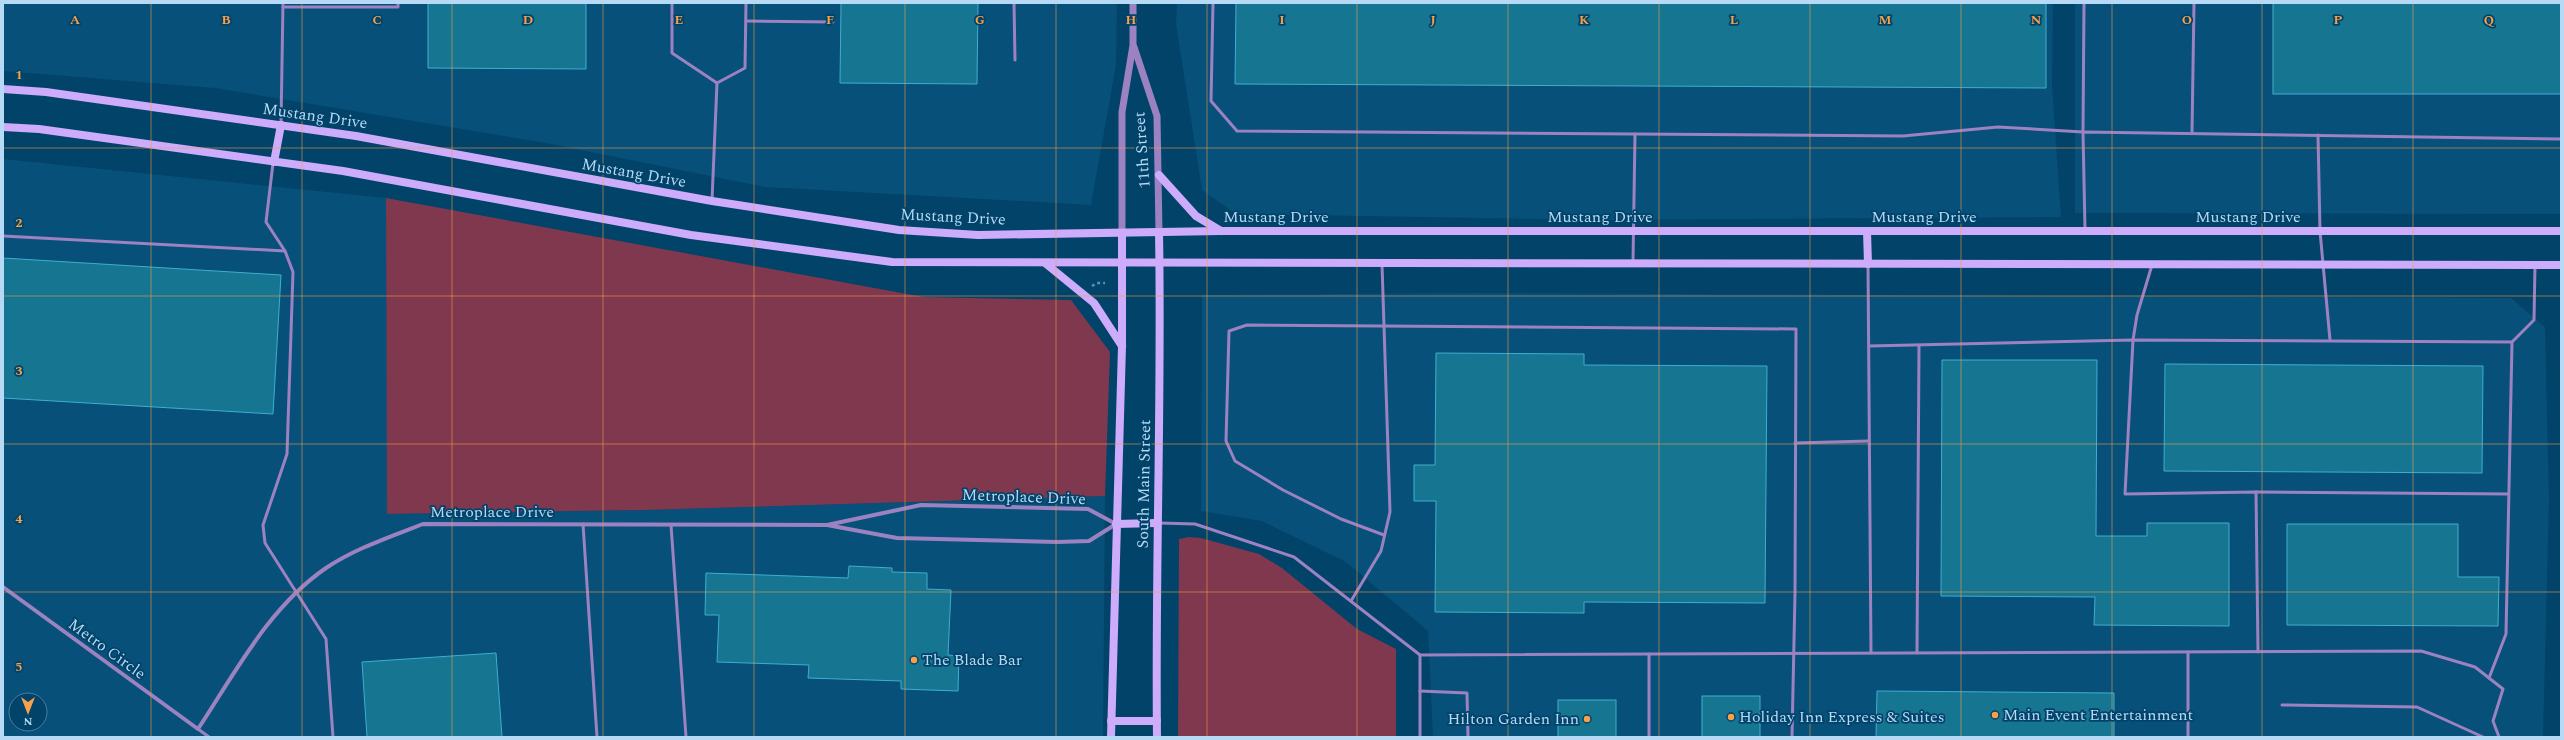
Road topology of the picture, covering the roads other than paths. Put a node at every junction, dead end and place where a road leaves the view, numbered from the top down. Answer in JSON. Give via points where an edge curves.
{"nodes":[{"id":1,"x":398,"y":3,"type":"edge"},
{"id":2,"x":672,"y":3,"type":"edge"},
{"id":3,"x":746,"y":3,"type":"edge"},
{"id":4,"x":1014,"y":3,"type":"edge"},
{"id":5,"x":1133,"y":3,"type":"edge"},
{"id":6,"x":1213,"y":3,"type":"edge"},
{"id":7,"x":2084,"y":3,"type":"edge"},
{"id":8,"x":2194,"y":3,"type":"edge"},
{"id":9,"x":283,"y":5,"type":"edge"},
{"id":10,"x":746,"y":21,"type":"junction"},
{"id":11,"x":833,"y":22,"type":"dead end"},
{"id":12,"x":1133,"y":45,"type":"junction"},
{"id":13,"x":1015,"y":60,"type":"dead end"},
{"id":14,"x":717,"y":83,"type":"junction"},
{"id":15,"x":3,"y":89,"type":"edge"},
{"id":16,"x":281,"y":125,"type":"junction"},
{"id":17,"x":3,"y":127,"type":"edge"},
{"id":18,"x":2083,"y":132,"type":"junction"},
{"id":19,"x":1635,"y":134,"type":"junction"},
{"id":20,"x":2192,"y":134,"type":"junction"},
{"id":21,"x":2318,"y":135,"type":"junction"},
{"id":22,"x":2561,"y":139,"type":"edge"},
{"id":23,"x":274,"y":162,"type":"junction"},
{"id":24,"x":1159,"y":174,"type":"junction"},
{"id":25,"x":712,"y":201,"type":"junction"},
{"id":26,"x":1221,"y":231,"type":"junction"},
{"id":27,"x":1633,"y":231,"type":"junction"},
{"id":28,"x":1868,"y":231,"type":"junction"},
{"id":29,"x":2085,"y":231,"type":"junction"},
{"id":30,"x":2320,"y":231,"type":"junction"},
{"id":31,"x":2561,"y":231,"type":"edge"},
{"id":32,"x":1159,"y":232,"type":"junction"},
{"id":33,"x":1122,"y":233,"type":"junction"},
{"id":34,"x":3,"y":236,"type":"edge"},
{"id":35,"x":285,"y":251,"type":"junction"},
{"id":36,"x":1045,"y":263,"type":"junction"},
{"id":37,"x":1122,"y":263,"type":"junction"},
{"id":38,"x":1160,"y":264,"type":"junction"},
{"id":39,"x":1382,"y":264,"type":"junction"},
{"id":40,"x":1633,"y":264,"type":"junction"},
{"id":41,"x":1868,"y":264,"type":"junction"},
{"id":42,"x":2153,"y":264,"type":"junction"},
{"id":43,"x":2322,"y":265,"type":"junction"},
{"id":44,"x":2535,"y":265,"type":"junction"},
{"id":45,"x":2561,"y":265,"type":"edge"},
{"id":46,"x":1384,"y":326,"type":"junction"},
{"id":47,"x":2133,"y":340,"type":"junction"},
{"id":48,"x":2330,"y":340,"type":"junction"},
{"id":49,"x":2512,"y":342,"type":"junction"},
{"id":50,"x":1122,"y":346,"type":"junction"},
{"id":51,"x":1869,"y":346,"type":"junction"},
{"id":52,"x":1919,"y":346,"type":"junction"},
{"id":53,"x":1869,"y":441,"type":"junction"},
{"id":54,"x":1795,"y":443,"type":"junction"},
{"id":55,"x":2256,"y":492,"type":"junction"},
{"id":56,"x":2508,"y":494,"type":"junction"},
{"id":57,"x":1157,"y":523,"type":"junction"},
{"id":58,"x":582,"y":524,"type":"junction"},
{"id":59,"x":1116,"y":524,"type":"junction"},
{"id":60,"x":671,"y":525,"type":"junction"},
{"id":61,"x":826,"y":525,"type":"junction"},
{"id":62,"x":1384,"y":536,"type":"junction"},
{"id":63,"x":3,"y":587,"type":"edge"},
{"id":64,"x":296,"y":592,"type":"junction"},
{"id":65,"x":1351,"y":601,"type":"junction"},
{"id":66,"x":2188,"y":652,"type":"junction"},
{"id":67,"x":2258,"y":652,"type":"junction"},
{"id":68,"x":1871,"y":653,"type":"junction"},
{"id":69,"x":1917,"y":653,"type":"junction"},
{"id":70,"x":1649,"y":654,"type":"junction"},
{"id":71,"x":1793,"y":654,"type":"junction"},
{"id":72,"x":1420,"y":655,"type":"junction"},
{"id":73,"x":2489,"y":678,"type":"junction"},
{"id":74,"x":1420,"y":691,"type":"junction"},
{"id":75,"x":2282,"y":705,"type":"dead end"},
{"id":76,"x":1156,"y":721,"type":"junction"},
{"id":77,"x":1111,"y":722,"type":"junction"},
{"id":78,"x":198,"y":729,"type":"junction"},
{"id":79,"x":209,"y":737,"type":"edge"},
{"id":80,"x":333,"y":737,"type":"edge"},
{"id":81,"x":597,"y":737,"type":"edge"},
{"id":82,"x":686,"y":737,"type":"edge"},
{"id":83,"x":1111,"y":737,"type":"edge"},
{"id":84,"x":1157,"y":737,"type":"edge"},
{"id":85,"x":1420,"y":737,"type":"edge"},
{"id":86,"x":1468,"y":737,"type":"edge"},
{"id":87,"x":1649,"y":737,"type":"edge"},
{"id":88,"x":1792,"y":737,"type":"edge"},
{"id":89,"x":2188,"y":737,"type":"edge"},
{"id":90,"x":2483,"y":737,"type":"edge"},
{"id":91,"x":2499,"y":737,"type":"edge"}],
"edges":[{"from":1,"to":9,"type":"lane","via":[[398,7]]},
{"from":2,"to":14,"type":"lane","via":[[672,53]]},
{"from":3,"to":10,"type":"lane"},
{"from":4,"to":13,"type":"lane"},
{"from":5,"to":12,"type":"street","name":"11th Street"},
{"from":6,"to":19,"type":"lane","via":[[1211,101],[1237,131]]},
{"from":7,"to":18,"type":"lane"},
{"from":8,"to":20,"type":"lane"},
{"from":9,"to":16,"type":"lane"},
{"from":10,"to":11,"type":"lane"},
{"from":10,"to":14,"type":"lane","via":[[745,68]]},
{"from":12,"to":24,"type":"street","name":"11th Street","via":[[1156,116]]},
{"from":12,"to":33,"type":"street","name":"11th Street","via":[[1122,112]]},
{"from":14,"to":25,"type":"lane"},
{"from":15,"to":16,"type":"main road","name":"Mustang Drive","via":[[46,92]]},
{"from":16,"to":23,"type":"main road"},
{"from":16,"to":25,"type":"main road","name":"Mustang Drive","via":[[356,136]]},
{"from":17,"to":23,"type":"main road","via":[[39,129]]},
{"from":18,"to":19,"type":"lane","via":[[1998,127],[1903,136]]},
{"from":18,"to":20,"type":"lane"},
{"from":18,"to":29,"type":"lane"},
{"from":19,"to":27,"type":"lane"},
{"from":20,"to":21,"type":"lane"},
{"from":21,"to":22,"type":"lane"},
{"from":21,"to":30,"type":"lane"},
{"from":23,"to":35,"type":"lane","via":[[266,222]]},
{"from":23,"to":36,"type":"main road","via":[[343,172],[691,235],[892,262]]},
{"from":24,"to":26,"type":"main road","via":[[1196,216]]},
{"from":24,"to":32,"type":"street","name":"11th Street"},
{"from":25,"to":33,"type":"main road","name":"Mustang Drive","via":[[899,230],[978,235]]},
{"from":26,"to":27,"type":"main road","name":"Mustang Drive"},
{"from":26,"to":32,"type":"main road","name":"Mustang Drive"},
{"from":27,"to":28,"type":"main road","name":"Mustang Drive"},
{"from":27,"to":40,"type":"lane"},
{"from":28,"to":29,"type":"main road","name":"Mustang Drive"},
{"from":28,"to":41,"type":"main road"},
{"from":29,"to":30,"type":"main road","name":"Mustang Drive"},
{"from":30,"to":31,"type":"main road","name":"Mustang Drive"},
{"from":30,"to":43,"type":"lane"},
{"from":32,"to":33,"type":"main road","name":"Mustang Drive"},
{"from":32,"to":38,"type":"main road","name":"South Main Street"},
{"from":33,"to":37,"type":"main road","name":"South Main Street"},
{"from":34,"to":35,"type":"lane"},
{"from":35,"to":64,"type":"lane","via":[[293,272],[287,454],[263,525],[265,542]]},
{"from":36,"to":37,"type":"main road"},
{"from":36,"to":50,"type":"main road","via":[[1094,303]]},
{"from":37,"to":38,"type":"main road"},
{"from":37,"to":50,"type":"main road","name":"South Main Street"},
{"from":38,"to":39,"type":"main road"},
{"from":38,"to":57,"type":"main road","name":"South Main Street"},
{"from":39,"to":40,"type":"main road"},
{"from":39,"to":46,"type":"lane"},
{"from":40,"to":41,"type":"main road"},
{"from":41,"to":42,"type":"main road"},
{"from":41,"to":51,"type":"lane"},
{"from":42,"to":43,"type":"main road"},
{"from":42,"to":47,"type":"lane","via":[[2136,315]]},
{"from":43,"to":44,"type":"main road"},
{"from":43,"to":48,"type":"lane"},
{"from":44,"to":45,"type":"main road"},
{"from":44,"to":49,"type":"lane","via":[[2534,320]]},
{"from":46,"to":54,"type":"lane","via":[[1796,329]]},
{"from":46,"to":62,"type":"lane","via":[[1390,512]]},
{"from":46,"to":62,"type":"lane","via":[[1248,325],[1229,331],[1226,441],[1235,461],[1283,490],[1341,519]]},
{"from":47,"to":48,"type":"lane"},
{"from":47,"to":52,"type":"lane"},
{"from":47,"to":55,"type":"lane","via":[[2125,494]]},
{"from":48,"to":49,"type":"lane"},
{"from":49,"to":56,"type":"lane"},
{"from":50,"to":59,"type":"main road","name":"South Main Street"},
{"from":51,"to":52,"type":"lane"},
{"from":51,"to":53,"type":"lane"},
{"from":52,"to":69,"type":"lane"},
{"from":53,"to":54,"type":"lane"},
{"from":53,"to":68,"type":"lane"},
{"from":54,"to":71,"type":"lane"},
{"from":55,"to":56,"type":"lane"},
{"from":55,"to":67,"type":"lane"},
{"from":56,"to":73,"type":"lane","via":[[2506,634]]},
{"from":57,"to":59,"type":"main road"},
{"from":57,"to":65,"type":"lane","via":[[1194,524],[1294,557]]},
{"from":57,"to":76,"type":"main road","name":"South Main Street"},
{"from":58,"to":60,"type":"street","name":"Metroplace Drive"},
{"from":58,"to":64,"type":"street","name":"Metroplace Drive","via":[[423,524],[367,546],[326,568]]},
{"from":58,"to":81,"type":"lane"},
{"from":59,"to":61,"type":"street","name":"Metroplace Drive","via":[[1089,541],[1056,542],[897,538]]},
{"from":59,"to":61,"type":"street","name":"Metroplace Drive","via":[[1088,508],[921,505]]},
{"from":59,"to":77,"type":"main road","name":"South Main Street"},
{"from":60,"to":61,"type":"street","name":"Metroplace Drive"},
{"from":60,"to":82,"type":"lane"},
{"from":62,"to":65,"type":"lane","via":[[1381,551]]},
{"from":63,"to":78,"type":"street","name":"Metro Circle"},
{"from":64,"to":78,"type":"street","name":"Metroplace Drive","via":[[260,635]]},
{"from":64,"to":80,"type":"lane","via":[[326,639]]},
{"from":65,"to":72,"type":"lane"},
{"from":66,"to":67,"type":"lane"},
{"from":66,"to":69,"type":"lane"},
{"from":66,"to":89,"type":"lane"},
{"from":67,"to":73,"type":"lane","via":[[2421,651],[2475,667]]},
{"from":68,"to":69,"type":"lane"},
{"from":68,"to":71,"type":"lane"},
{"from":70,"to":71,"type":"lane"},
{"from":70,"to":72,"type":"lane"},
{"from":70,"to":87,"type":"lane"},
{"from":71,"to":88,"type":"lane"},
{"from":72,"to":74,"type":"lane"},
{"from":73,"to":91,"type":"lane","via":[[2503,689],[2493,721]]},
{"from":74,"to":85,"type":"lane"},
{"from":74,"to":86,"type":"lane","via":[[1467,693]]},
{"from":75,"to":90,"type":"lane","via":[[2417,707]]},
{"from":76,"to":77,"type":"main road"},
{"from":76,"to":84,"type":"main road","name":"South Main Street"},
{"from":77,"to":83,"type":"main road","name":"South Main Street"},
{"from":78,"to":79,"type":"lane"}]}
